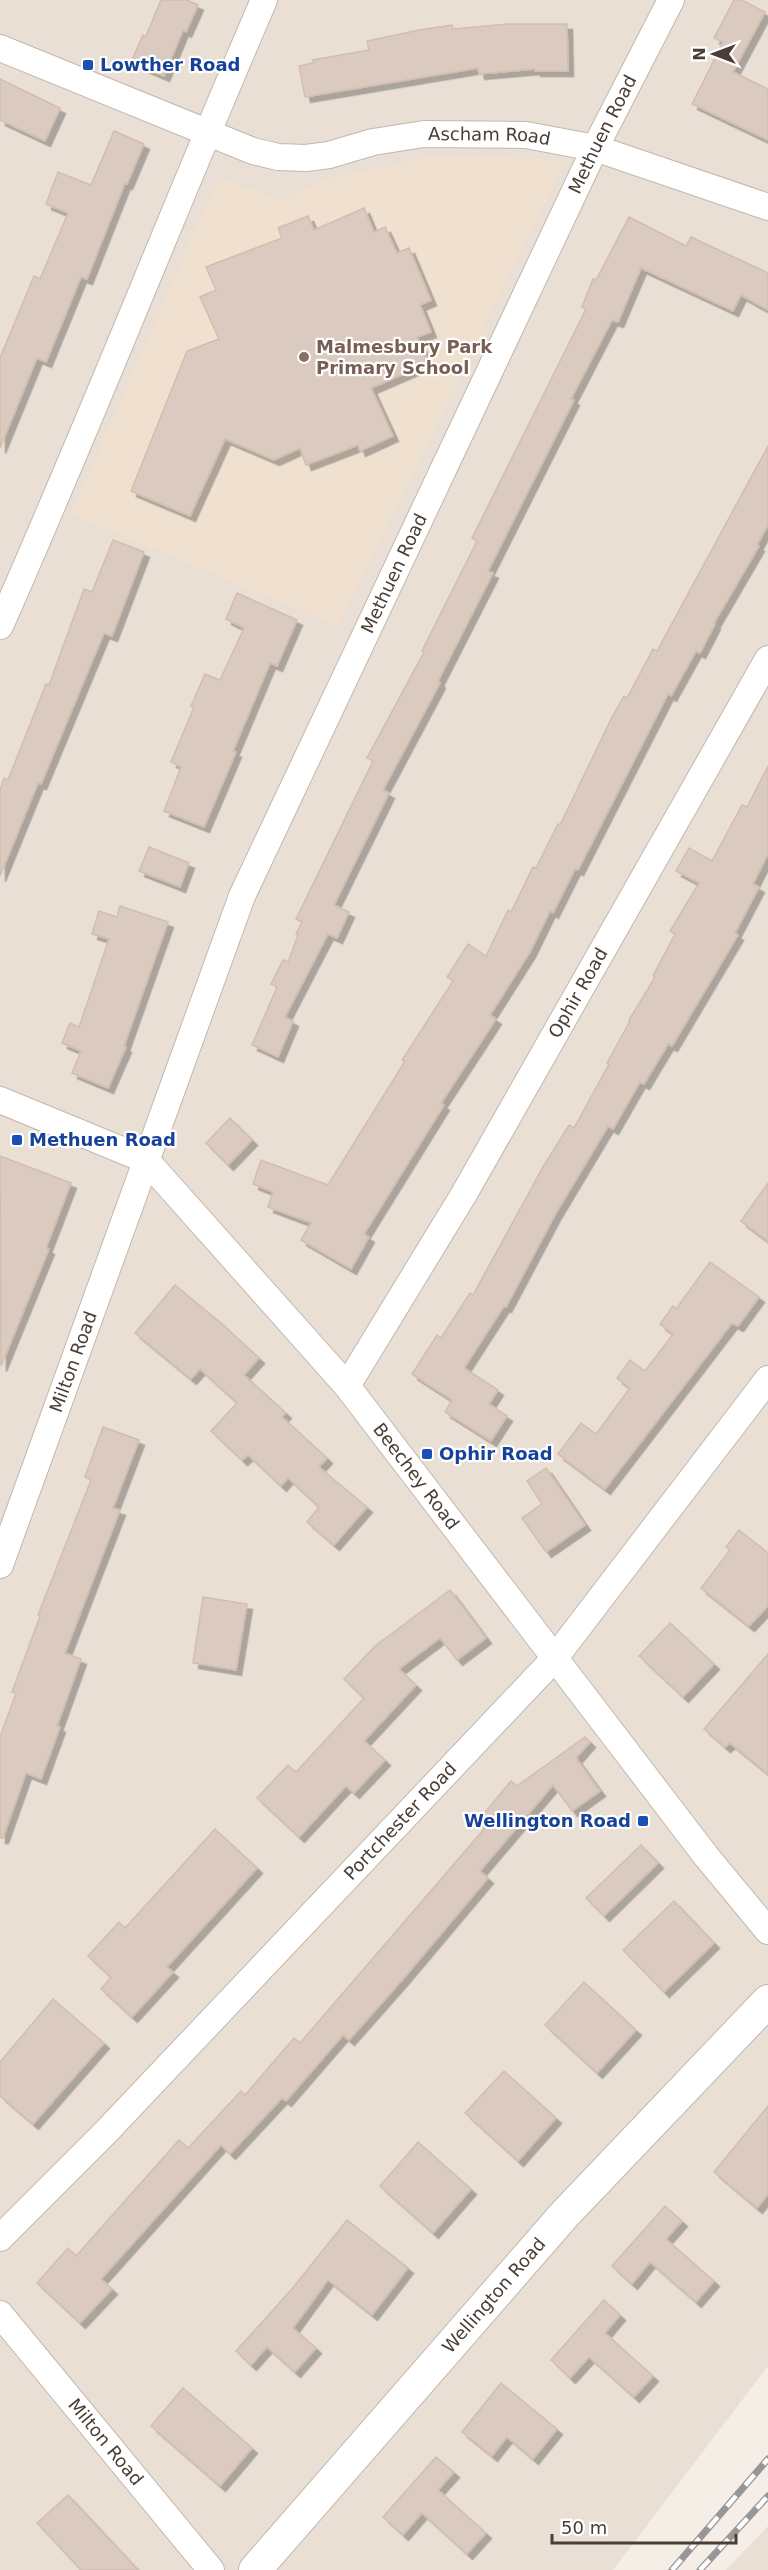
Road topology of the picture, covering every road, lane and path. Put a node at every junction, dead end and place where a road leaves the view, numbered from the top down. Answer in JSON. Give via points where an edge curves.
{"nodes":[{"id":1,"x":264,"y":0,"type":"edge"},
{"id":2,"x":671,"y":0,"type":"edge"},
{"id":3,"x":0,"y":48,"type":"edge"},
{"id":4,"x":207,"y":131,"type":"junction"},
{"id":5,"x":595,"y":148,"type":"junction"},
{"id":6,"x":768,"y":207,"type":"edge"},
{"id":7,"x":0,"y":626,"type":"edge"},
{"id":8,"x":768,"y":659,"type":"edge"},
{"id":9,"x":0,"y":1100,"type":"edge"},
{"id":10,"x":146,"y":1160,"type":"junction"},
{"id":11,"x":768,"y":1379,"type":"edge"},
{"id":12,"x":347,"y":1386,"type":"junction"},
{"id":13,"x":0,"y":1565,"type":"edge"},
{"id":14,"x":554,"y":1659,"type":"junction"},
{"id":15,"x":768,"y":1931,"type":"edge"},
{"id":16,"x":768,"y":2001,"type":"edge"},
{"id":17,"x":0,"y":2238,"type":"edge"},
{"id":18,"x":0,"y":2314,"type":"edge"},
{"id":19,"x":212,"y":2570,"type":"edge"},
{"id":20,"x":255,"y":2570,"type":"edge"}],
"edges":[{"from":1,"to":4,"type":"street"},
{"from":2,"to":5,"type":"street","name":"Methuen Road"},
{"from":3,"to":4,"type":"street","name":"Ascham Road"},
{"from":4,"to":5,"type":"street","name":"Ascham Road","via":[[254,151],[306,158],[424,134],[526,135]]},
{"from":4,"to":7,"type":"street"},
{"from":5,"to":6,"type":"street","name":"Ascham Road"},
{"from":5,"to":10,"type":"street","name":"Methuen Road","via":[[242,896]]},
{"from":8,"to":12,"type":"street","name":"Ophir Road","via":[[464,1194]]},
{"from":9,"to":10,"type":"street","name":"Beechey Road"},
{"from":10,"to":12,"type":"street","name":"Beechey Road"},
{"from":10,"to":13,"type":"street","name":"Milton Road"},
{"from":11,"to":14,"type":"street","name":"Portchester Road"},
{"from":12,"to":14,"type":"street","name":"Beechey Road"},
{"from":14,"to":15,"type":"street","name":"Beechey Road"},
{"from":14,"to":17,"type":"street","name":"Portchester Road","via":[[112,2126]]},
{"from":16,"to":20,"type":"street","name":"Wellington Road","via":[[564,2215]]},
{"from":18,"to":19,"type":"street","name":"Milton Road"}]}
